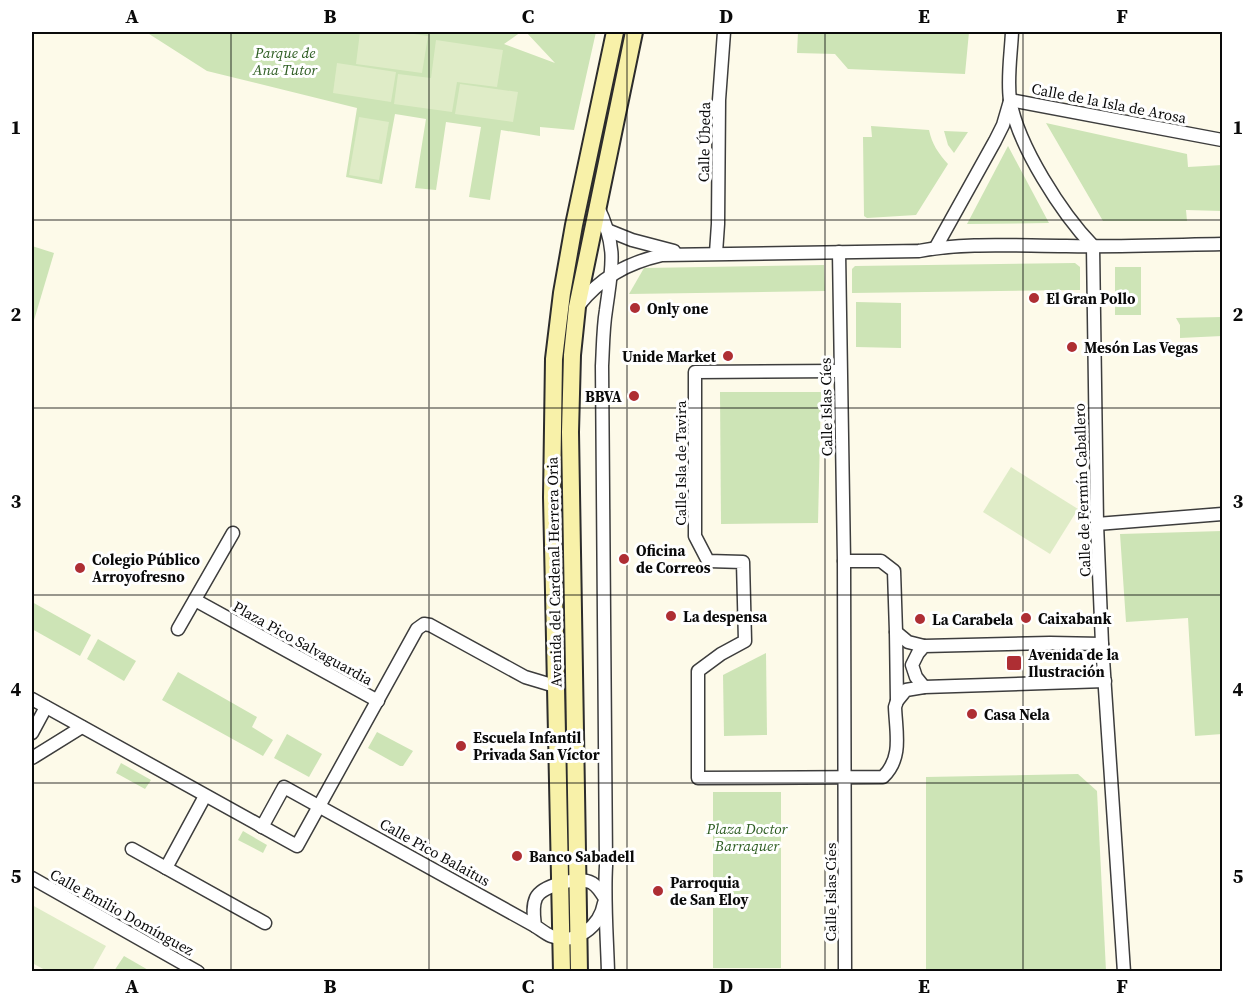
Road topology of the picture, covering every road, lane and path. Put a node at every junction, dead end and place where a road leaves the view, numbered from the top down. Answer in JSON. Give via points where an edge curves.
{"nodes":[{"id":1,"x":615,"y":32,"type":"edge"},
{"id":2,"x":634,"y":32,"type":"edge"},
{"id":3,"x":724,"y":32,"type":"edge"},
{"id":4,"x":1012,"y":32,"type":"edge"},
{"id":5,"x":1010,"y":100,"type":"junction"},
{"id":6,"x":1222,"y":140,"type":"edge"},
{"id":7,"x":597,"y":205,"type":"junction"},
{"id":8,"x":607,"y":230,"type":"junction"},
{"id":9,"x":589,"y":240,"type":"junction"},
{"id":10,"x":1222,"y":244,"type":"edge"},
{"id":11,"x":1093,"y":246,"type":"junction"},
{"id":12,"x":936,"y":247,"type":"junction"},
{"id":13,"x":839,"y":252,"type":"junction"},
{"id":14,"x":681,"y":253,"type":"junction"},
{"id":15,"x":716,"y":253,"type":"junction"},
{"id":16,"x":568,"y":261,"type":"junction"},
{"id":17,"x":625,"y":267,"type":"junction"},
{"id":18,"x":612,"y":273,"type":"junction"},
{"id":19,"x":610,"y":292,"type":"junction"},
{"id":20,"x":577,"y":307,"type":"junction"},
{"id":21,"x":840,"y":371,"type":"junction"},
{"id":22,"x":1222,"y":514,"type":"edge"},
{"id":23,"x":1097,"y":524,"type":"junction"},
{"id":24,"x":233,"y":533,"type":"dead end"},
{"id":25,"x":844,"y":561,"type":"junction"},
{"id":26,"x":195,"y":600,"type":"junction"},
{"id":27,"x":178,"y":629,"type":"dead end"},
{"id":28,"x":896,"y":633,"type":"junction"},
{"id":29,"x":1102,"y":644,"type":"junction"},
{"id":30,"x":924,"y":646,"type":"junction"},
{"id":31,"x":1105,"y":681,"type":"junction"},
{"id":32,"x":555,"y":686,"type":"junction"},
{"id":33,"x":924,"y":687,"type":"junction"},
{"id":34,"x":32,"y":699,"type":"edge"},
{"id":35,"x":897,"y":700,"type":"junction"},
{"id":36,"x":378,"y":701,"type":"junction"},
{"id":37,"x":46,"y":707,"type":"junction"},
{"id":38,"x":82,"y":727,"type":"junction"},
{"id":39,"x":32,"y":733,"type":"edge"},
{"id":40,"x":32,"y":758,"type":"edge"},
{"id":41,"x":845,"y":777,"type":"junction"},
{"id":42,"x":205,"y":796,"type":"junction"},
{"id":43,"x":319,"y":806,"type":"junction"},
{"id":44,"x":262,"y":827,"type":"junction"},
{"id":45,"x":132,"y":849,"type":"dead end"},
{"id":46,"x":166,"y":868,"type":"junction"},
{"id":47,"x":32,"y":878,"type":"edge"},
{"id":48,"x":578,"y":880,"type":"junction"},
{"id":49,"x":560,"y":884,"type":"junction"},
{"id":50,"x":604,"y":899,"type":"junction"},
{"id":51,"x":265,"y":922,"type":"dead end"},
{"id":52,"x":535,"y":926,"type":"junction"},
{"id":53,"x":579,"y":937,"type":"junction"},
{"id":54,"x":561,"y":938,"type":"junction"},
{"id":55,"x":607,"y":947,"type":"junction"},
{"id":56,"x":198,"y":972,"type":"edge"},
{"id":57,"x":562,"y":972,"type":"edge"},
{"id":58,"x":579,"y":972,"type":"edge"},
{"id":59,"x":598,"y":972,"type":"edge"},
{"id":60,"x":608,"y":972,"type":"edge"},
{"id":61,"x":845,"y":972,"type":"edge"},
{"id":62,"x":1124,"y":972,"type":"edge"}],
"edges":[{"from":1,"to":16,"type":"main road","name":"Avenida del Cardenal Herrera Oria"},
{"from":2,"to":7,"type":"main road","name":"Avenida del Cardenal Herrera Oria"},
{"from":3,"to":15,"type":"street","name":"Calle Úbeda"},
{"from":4,"to":5,"type":"street"},
{"from":5,"to":6,"type":"street","name":"Calle de la Isla de Arosa"},
{"from":5,"to":11,"type":"street","via":[[1024,146],[1076,228]]},
{"from":5,"to":12,"type":"street","name":"Calle de la Isla de Arosa","via":[[995,141]]},
{"from":7,"to":8,"type":"street"},
{"from":7,"to":9,"type":"main road","name":"Avenida del Cardenal Herrera Oria"},
{"from":8,"to":9,"type":"street"},
{"from":8,"to":14,"type":"street"},
{"from":8,"to":18,"type":"street"},
{"from":9,"to":16,"type":"street"},
{"from":9,"to":20,"type":"main road","name":"Avenida del Cardenal Herrera Oria"},
{"from":10,"to":11,"type":"street"},
{"from":11,"to":12,"type":"street"},
{"from":11,"to":23,"type":"street","name":"Calle de Fermín Caballero"},
{"from":12,"to":13,"type":"street","via":[[919,251]]},
{"from":13,"to":15,"type":"street"},
{"from":13,"to":21,"type":"street","name":"Calle Islas Cíes"},
{"from":14,"to":15,"type":"street"},
{"from":14,"to":17,"type":"street"},
{"from":16,"to":32,"type":"main road","name":"Avenida del Cardenal Herrera Oria","via":[[557,324],[553,381]]},
{"from":17,"to":18,"type":"street"},
{"from":17,"to":19,"type":"street"},
{"from":18,"to":19,"type":"street"},
{"from":18,"to":20,"type":"street"},
{"from":19,"to":50,"type":"street","via":[[602,366]]},
{"from":20,"to":48,"type":"main road","name":"Avenida del Cardenal Herrera Oria","via":[[570,432]]},
{"from":21,"to":25,"type":"street","name":"Calle Islas Cíes"},
{"from":21,"to":41,"type":"street","name":"Calle Isla de Tavira","via":[[695,372],[695,536],[708,561],[743,562],[745,641],[698,671],[698,778]]},
{"from":22,"to":23,"type":"street"},
{"from":23,"to":29,"type":"street","name":"Calle de Fermín Caballero"},
{"from":24,"to":26,"type":"street"},
{"from":25,"to":28,"type":"street","via":[[881,561],[894,572]]},
{"from":25,"to":41,"type":"street","name":"Calle Islas Cíes"},
{"from":26,"to":27,"type":"street"},
{"from":26,"to":36,"type":"street","name":"Plaza Pico Salvaguardia"},
{"from":28,"to":30,"type":"street","via":[[908,642]]},
{"from":28,"to":35,"type":"street"},
{"from":29,"to":30,"type":"street"},
{"from":29,"to":31,"type":"street","name":"Calle de Fermín Caballero"},
{"from":30,"to":33,"type":"street","via":[[912,665]]},
{"from":31,"to":33,"type":"street"},
{"from":31,"to":62,"type":"street","name":"Calle de Fermín Caballero"},
{"from":32,"to":36,"type":"street","name":"Plaza Pico Salvaguardia","via":[[525,677],[424,624],[417,629]]},
{"from":32,"to":49,"type":"main road","name":"Avenida del Cardenal Herrera Oria"},
{"from":33,"to":35,"type":"street","via":[[906,690]]},
{"from":34,"to":37,"type":"street"},
{"from":35,"to":41,"type":"street","via":[[897,759],[890,771],[883,777]]},
{"from":36,"to":43,"type":"street"},
{"from":37,"to":38,"type":"street"},
{"from":37,"to":39,"type":"street"},
{"from":38,"to":40,"type":"street"},
{"from":38,"to":42,"type":"street"},
{"from":41,"to":61,"type":"street","name":"Calle Islas Cíes"},
{"from":42,"to":44,"type":"street"},
{"from":42,"to":46,"type":"street"},
{"from":43,"to":44,"type":"street","name":"Calle Pico Balaitus","via":[[284,787]]},
{"from":43,"to":44,"type":"street","via":[[297,846]]},
{"from":43,"to":52,"type":"street","name":"Calle Pico Balaitus"},
{"from":45,"to":46,"type":"street"},
{"from":46,"to":51,"type":"street"},
{"from":47,"to":56,"type":"street","name":"Calle Emilio Domínguez"},
{"from":48,"to":49,"type":"street"},
{"from":48,"to":50,"type":"street","via":[[593,884]]},
{"from":48,"to":53,"type":"main road","name":"Avenida del Cardenal Herrera Oria"},
{"from":49,"to":52,"type":"street","via":[[537,895]]},
{"from":49,"to":54,"type":"main road","name":"Avenida del Cardenal Herrera Oria"},
{"from":50,"to":53,"type":"street","via":[[603,909],[592,927]]},
{"from":50,"to":55,"type":"street"},
{"from":52,"to":54,"type":"street"},
{"from":53,"to":54,"type":"street"},
{"from":53,"to":58,"type":"main road","name":"Avenida del Cardenal Herrera Oria"},
{"from":54,"to":57,"type":"main road","name":"Avenida del Cardenal Herrera Oria"},
{"from":55,"to":59,"type":"street"},
{"from":55,"to":60,"type":"street"}]}
